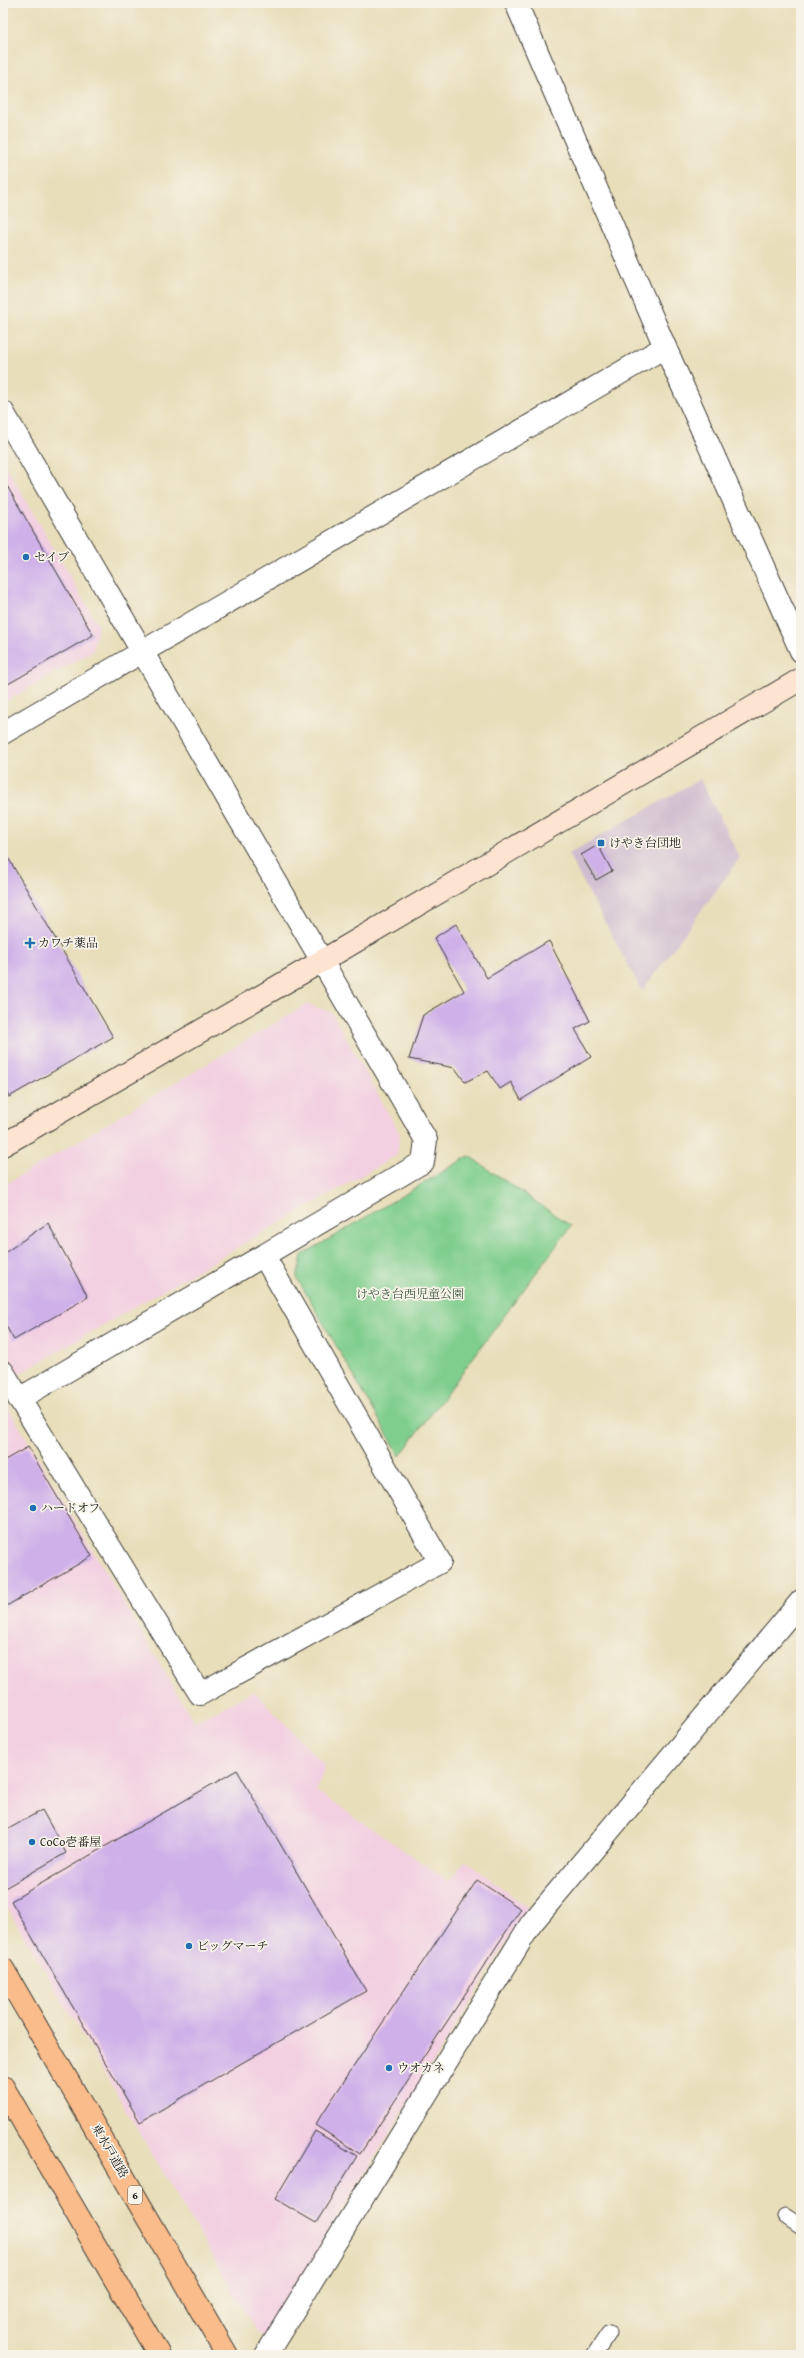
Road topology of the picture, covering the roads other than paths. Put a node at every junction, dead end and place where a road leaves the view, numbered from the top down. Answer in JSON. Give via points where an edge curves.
{"nodes":[{"id":1,"x":516,"y":3,"type":"edge"},
{"id":2,"x":665,"y":347,"type":"junction"},
{"id":3,"x":3,"y":412,"type":"edge"},
{"id":4,"x":801,"y":651,"type":"edge"},
{"id":5,"x":144,"y":652,"type":"junction"},
{"id":6,"x":801,"y":679,"type":"edge"},
{"id":7,"x":3,"y":733,"type":"edge"},
{"id":8,"x":322,"y":961,"type":"junction"},
{"id":9,"x":3,"y":1145,"type":"edge"},
{"id":10,"x":264,"y":1256,"type":"junction"},
{"id":11,"x":3,"y":1372,"type":"edge"},
{"id":12,"x":18,"y":1399,"type":"junction"},
{"id":13,"x":801,"y":1601,"type":"edge"},
{"id":14,"x":3,"y":1969,"type":"edge"},
{"id":15,"x":3,"y":2087,"type":"edge"},
{"id":16,"x":786,"y":2216,"type":"dead end"},
{"id":17,"x":801,"y":2227,"type":"edge"},
{"id":18,"x":609,"y":2333,"type":"dead end"},
{"id":19,"x":158,"y":2355,"type":"edge"},
{"id":20,"x":227,"y":2355,"type":"edge"},
{"id":21,"x":266,"y":2355,"type":"edge"},
{"id":22,"x":594,"y":2355,"type":"edge"}],
"edges":[{"from":1,"to":2,"type":"street"},
{"from":2,"to":4,"type":"street"},
{"from":2,"to":5,"type":"street"},
{"from":3,"to":5,"type":"street"},
{"from":5,"to":7,"type":"street"},
{"from":5,"to":8,"type":"street"},
{"from":6,"to":8,"type":"street"},
{"from":8,"to":9,"type":"street"},
{"from":8,"to":10,"type":"street","via":[[426,1140],[423,1162]]},
{"from":10,"to":12,"type":"street"},
{"from":10,"to":12,"type":"street","via":[[440,1562],[200,1694]]},
{"from":11,"to":12,"type":"street"},
{"from":13,"to":21,"type":"street","via":[[531,1924]]},
{"from":14,"to":20,"type":"highway","name":"東水戸道路","number":"6"},
{"from":15,"to":19,"type":"highway"},
{"from":16,"to":17,"type":"lane"},
{"from":18,"to":22,"type":"lane"}]}
